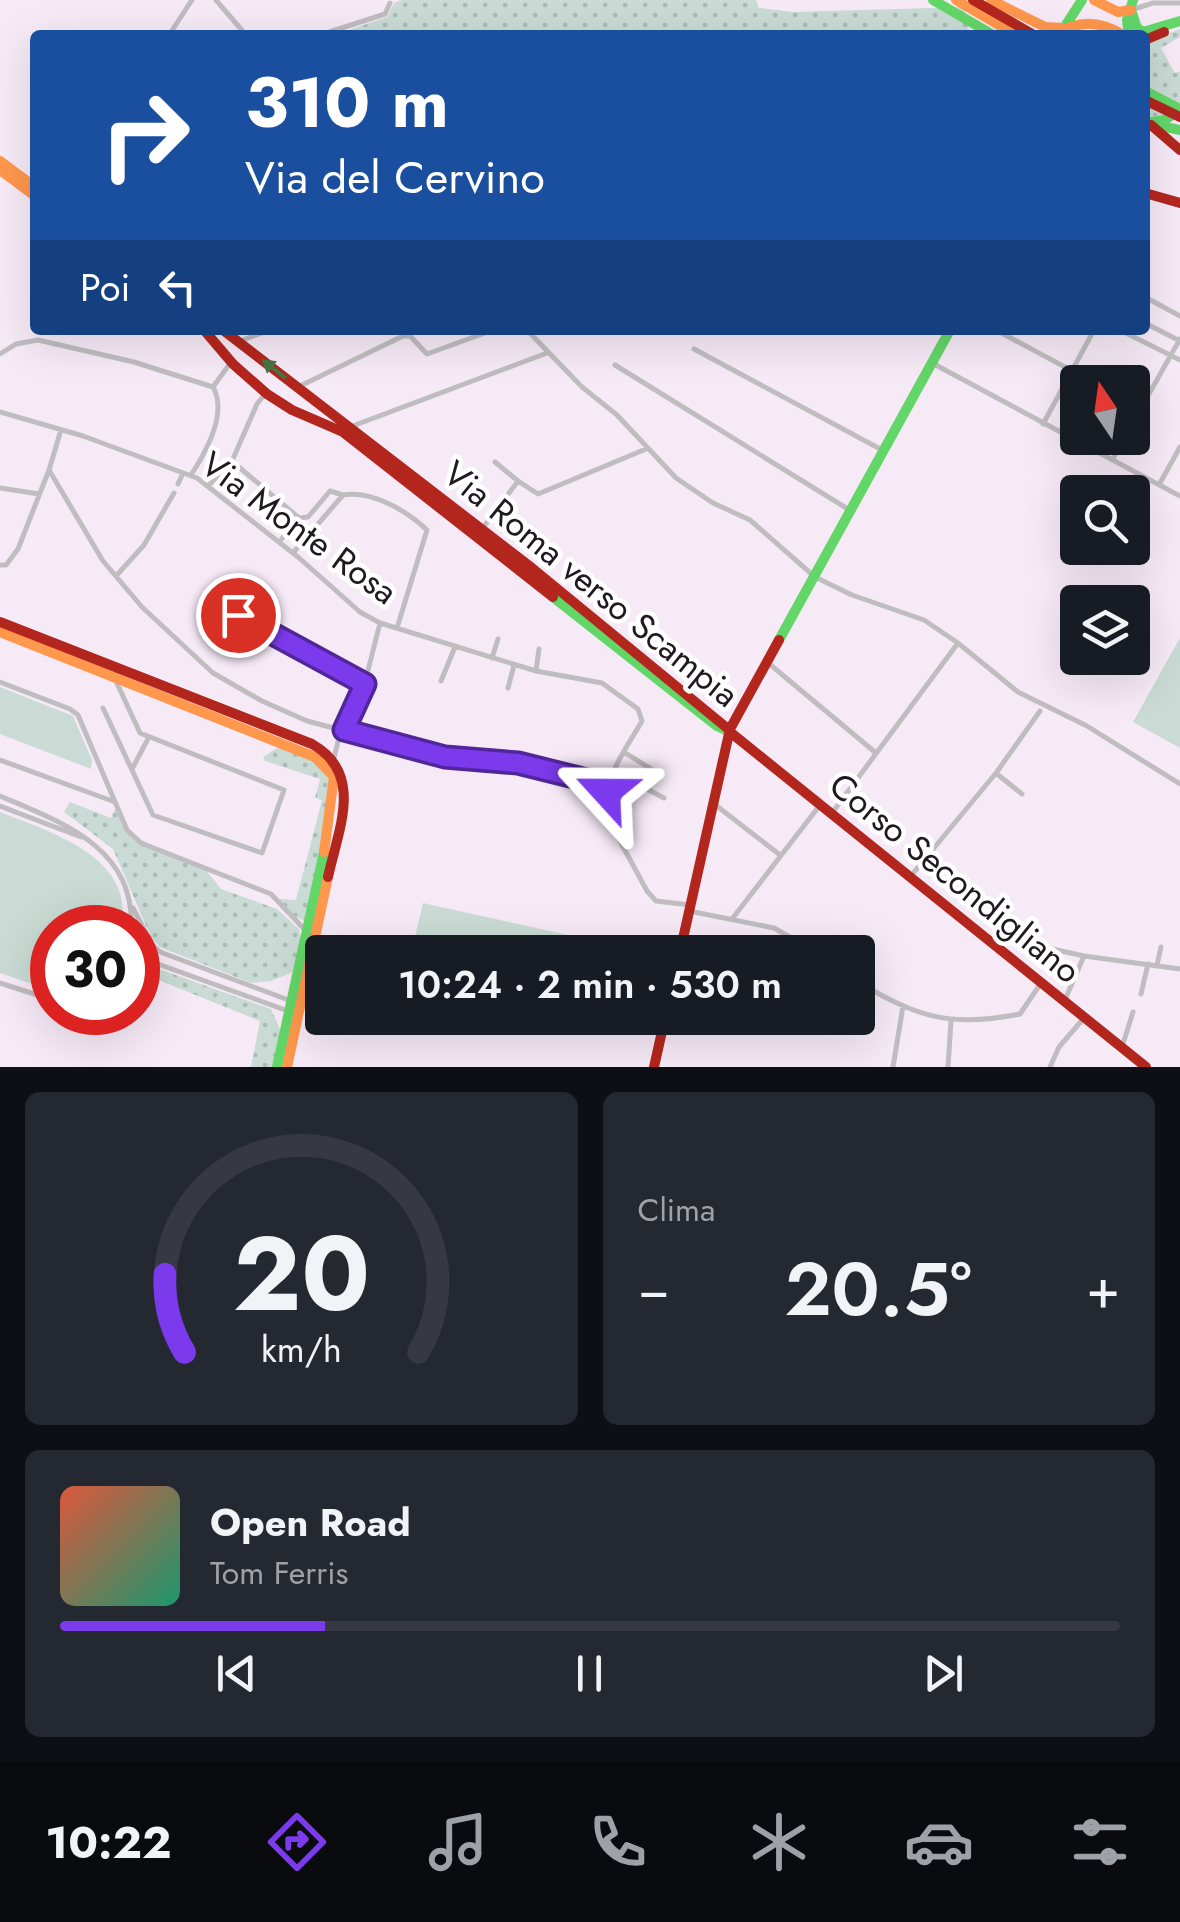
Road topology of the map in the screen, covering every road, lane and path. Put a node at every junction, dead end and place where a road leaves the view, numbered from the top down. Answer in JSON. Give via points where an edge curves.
{"nodes":[{"id":1,"x":192,"y":0,"type":"edge"},
{"id":2,"x":216,"y":0,"type":"edge"},
{"id":3,"x":933,"y":0,"type":"edge"},
{"id":4,"x":956,"y":0,"type":"edge"},
{"id":5,"x":972,"y":0,"type":"edge"},
{"id":6,"x":991,"y":0,"type":"edge"},
{"id":7,"x":1082,"y":0,"type":"edge"},
{"id":8,"x":1094,"y":0,"type":"edge"},
{"id":9,"x":1164,"y":1,"type":"edge"},
{"id":10,"x":390,"y":3,"type":"dead end"},
{"id":11,"x":1129,"y":3,"type":"edge"},
{"id":12,"x":1180,"y":3,"type":"edge"},
{"id":13,"x":1180,"y":21,"type":"edge"},
{"id":14,"x":172,"y":30,"type":"edge"},
{"id":15,"x":242,"y":30,"type":"edge"},
{"id":16,"x":335,"y":30,"type":"edge"},
{"id":17,"x":985,"y":30,"type":"edge"},
{"id":18,"x":1007,"y":30,"type":"edge"},
{"id":19,"x":1025,"y":30,"type":"edge"},
{"id":20,"x":1053,"y":30,"type":"edge"},
{"id":21,"x":1060,"y":30,"type":"edge"},
{"id":22,"x":1065,"y":30,"type":"edge"},
{"id":23,"x":1115,"y":30,"type":"edge"},
{"id":24,"x":1126,"y":30,"type":"edge"},
{"id":25,"x":1139,"y":30,"type":"edge"},
{"id":26,"x":1149,"y":30,"type":"edge"},
{"id":27,"x":1150,"y":37,"type":"edge"},
{"id":28,"x":1150,"y":94,"type":"edge"},
{"id":29,"x":1150,"y":102,"type":"edge"},
{"id":30,"x":1180,"y":112,"type":"edge"},
{"id":31,"x":1150,"y":124,"type":"edge"},
{"id":32,"x":1150,"y":124,"type":"edge"},
{"id":33,"x":1150,"y":125,"type":"edge"},
{"id":34,"x":1180,"y":130,"type":"edge"},
{"id":35,"x":1180,"y":150,"type":"edge"},
{"id":36,"x":0,"y":161,"type":"edge"},
{"id":37,"x":0,"y":170,"type":"edge"},
{"id":38,"x":30,"y":184,"type":"edge"},
{"id":39,"x":30,"y":192,"type":"edge"},
{"id":40,"x":1150,"y":194,"type":"edge"},
{"id":41,"x":1180,"y":203,"type":"edge"},
{"id":42,"x":1150,"y":301,"type":"edge"},
{"id":43,"x":1180,"y":316,"type":"edge"},
{"id":44,"x":1150,"y":325,"type":"edge"},
{"id":45,"x":208,"y":335,"type":"edge"},
{"id":46,"x":230,"y":335,"type":"edge"},
{"id":47,"x":257,"y":335,"type":"edge"},
{"id":48,"x":480,"y":335,"type":"edge"},
{"id":49,"x":531,"y":335,"type":"edge"},
{"id":50,"x":947,"y":335,"type":"edge"},
{"id":51,"x":1005,"y":335,"type":"edge"},
{"id":52,"x":1091,"y":335,"type":"edge"},
{"id":53,"x":1130,"y":335,"type":"edge"},
{"id":54,"x":1180,"y":340,"type":"edge"},
{"id":55,"x":239,"y":342,"type":"junction"},
{"id":56,"x":218,"y":348,"type":"junction"},
{"id":57,"x":694,"y":349,"type":"dead end"},
{"id":58,"x":547,"y":353,"type":"junction"},
{"id":59,"x":0,"y":354,"type":"edge"},
{"id":60,"x":1171,"y":355,"type":"junction"},
{"id":61,"x":1180,"y":360,"type":"edge"},
{"id":62,"x":231,"y":362,"type":"junction"},
{"id":63,"x":932,"y":363,"type":"junction"},
{"id":64,"x":615,"y":365,"type":"dead end"},
{"id":65,"x":1075,"y":365,"type":"edge"},
{"id":66,"x":1060,"y":366,"type":"edge"},
{"id":67,"x":212,"y":387,"type":"junction"},
{"id":68,"x":298,"y":388,"type":"junction"},
{"id":69,"x":267,"y":392,"type":"junction"},
{"id":70,"x":1060,"y":392,"type":"edge"},
{"id":71,"x":1150,"y":393,"type":"edge"},
{"id":72,"x":309,"y":396,"type":"junction"},
{"id":73,"x":0,"y":412,"type":"edge"},
{"id":74,"x":302,"y":414,"type":"junction"},
{"id":75,"x":1043,"y":424,"type":"junction"},
{"id":76,"x":350,"y":427,"type":"junction"},
{"id":77,"x":61,"y":430,"type":"junction"},
{"id":78,"x":1180,"y":446,"type":"edge"},
{"id":79,"x":646,"y":448,"type":"junction"},
{"id":80,"x":884,"y":451,"type":"junction"},
{"id":81,"x":1115,"y":455,"type":"edge"},
{"id":82,"x":1112,"y":460,"type":"junction"},
{"id":83,"x":232,"y":461,"type":"junction"},
{"id":84,"x":495,"y":462,"type":"dead end"},
{"id":85,"x":48,"y":470,"type":"junction"},
{"id":86,"x":183,"y":472,"type":"junction"},
{"id":87,"x":191,"y":475,"type":"junction"},
{"id":88,"x":518,"y":481,"type":"junction"},
{"id":89,"x":178,"y":484,"type":"dead end"},
{"id":90,"x":1159,"y":484,"type":"junction"},
{"id":91,"x":209,"y":485,"type":"junction"},
{"id":92,"x":0,"y":488,"type":"edge"},
{"id":93,"x":174,"y":493,"type":"dead end"},
{"id":94,"x":39,"y":494,"type":"junction"},
{"id":95,"x":343,"y":495,"type":"junction"},
{"id":96,"x":1180,"y":496,"type":"edge"},
{"id":97,"x":851,"y":511,"type":"junction"},
{"id":98,"x":299,"y":518,"type":"junction"},
{"id":99,"x":481,"y":531,"type":"junction"},
{"id":100,"x":279,"y":542,"type":"junction"},
{"id":101,"x":294,"y":554,"type":"junction"},
{"id":102,"x":0,"y":565,"type":"edge"},
{"id":103,"x":116,"y":576,"type":"junction"},
{"id":104,"x":814,"y":577,"type":"junction"},
{"id":105,"x":238,"y":615,"type":"dead end"},
{"id":106,"x":0,"y":622,"type":"edge"},
{"id":107,"x":380,"y":623,"type":"junction"},
{"id":108,"x":397,"y":628,"type":"junction"},
{"id":109,"x":0,"y":632,"type":"edge"},
{"id":110,"x":498,"y":639,"type":"dead end"},
{"id":111,"x":958,"y":643,"type":"junction"},
{"id":112,"x":455,"y":647,"type":"junction"},
{"id":113,"x":539,"y":649,"type":"dead end"},
{"id":114,"x":492,"y":658,"type":"junction"},
{"id":115,"x":766,"y":662,"type":"junction"},
{"id":116,"x":514,"y":665,"type":"junction"},
{"id":117,"x":536,"y":671,"type":"junction"},
{"id":118,"x":117,"y":673,"type":"junction"},
{"id":119,"x":442,"y":681,"type":"dead end"},
{"id":120,"x":0,"y":682,"type":"edge"},
{"id":121,"x":365,"y":684,"type":"junction"},
{"id":122,"x":508,"y":688,"type":"dead end"},
{"id":123,"x":103,"y":708,"type":"dead end"},
{"id":124,"x":1040,"y":711,"type":"dead end"},
{"id":125,"x":344,"y":730,"type":"junction"},
{"id":126,"x":730,"y":732,"type":"junction"},
{"id":127,"x":149,"y":736,"type":"junction"},
{"id":128,"x":624,"y":752,"type":"junction"},
{"id":129,"x":876,"y":753,"type":"junction"},
{"id":130,"x":331,"y":755,"type":"junction"},
{"id":131,"x":0,"y":760,"type":"edge"},
{"id":132,"x":132,"y":770,"type":"junction"},
{"id":133,"x":996,"y":774,"type":"junction"},
{"id":134,"x":1180,"y":784,"type":"edge"},
{"id":135,"x":607,"y":785,"type":"junction"},
{"id":136,"x":1022,"y":794,"type":"dead end"},
{"id":137,"x":0,"y":796,"type":"edge"},
{"id":138,"x":664,"y":798,"type":"dead end"},
{"id":139,"x":115,"y":802,"type":"junction"},
{"id":140,"x":714,"y":803,"type":"junction"},
{"id":141,"x":820,"y":805,"type":"junction"},
{"id":142,"x":0,"y":806,"type":"edge"},
{"id":143,"x":831,"y":814,"type":"junction"},
{"id":144,"x":80,"y":837,"type":"junction"},
{"id":145,"x":780,"y":855,"type":"junction"},
{"id":146,"x":910,"y":877,"type":"junction"},
{"id":147,"x":131,"y":905,"type":"edge"},
{"id":148,"x":690,"y":908,"type":"junction"},
{"id":149,"x":732,"y":919,"type":"junction"},
{"id":150,"x":1033,"y":925,"type":"dead end"},
{"id":151,"x":306,"y":931,"type":"junction"},
{"id":152,"x":684,"y":935,"type":"edge"},
{"id":153,"x":786,"y":935,"type":"edge"},
{"id":154,"x":1161,"y":947,"type":"dead end"},
{"id":155,"x":160,"y":952,"type":"edge"},
{"id":156,"x":1084,"y":956,"type":"junction"},
{"id":157,"x":1148,"y":964,"type":"junction"},
{"id":158,"x":160,"y":965,"type":"edge"},
{"id":159,"x":1157,"y":965,"type":"junction"},
{"id":160,"x":1180,"y":969,"type":"edge"},
{"id":161,"x":0,"y":983,"type":"edge"},
{"id":162,"x":1041,"y":983,"type":"junction"},
{"id":163,"x":875,"y":991,"type":"edge"},
{"id":164,"x":30,"y":993,"type":"edge"},
{"id":165,"x":1141,"y":994,"type":"dead end"},
{"id":166,"x":1064,"y":1002,"type":"junction"},
{"id":167,"x":904,"y":1006,"type":"junction"},
{"id":168,"x":293,"y":1007,"type":"junction"},
{"id":169,"x":1134,"y":1012,"type":"dead end"},
{"id":170,"x":1084,"y":1018,"type":"junction"},
{"id":171,"x":951,"y":1021,"type":"junction"},
{"id":172,"x":661,"y":1035,"type":"edge"},
{"id":173,"x":1122,"y":1048,"type":"junction"},
{"id":174,"x":277,"y":1067,"type":"edge"},
{"id":175,"x":287,"y":1067,"type":"edge"},
{"id":176,"x":654,"y":1067,"type":"edge"},
{"id":177,"x":893,"y":1067,"type":"edge"},
{"id":178,"x":948,"y":1067,"type":"edge"},
{"id":179,"x":1050,"y":1067,"type":"edge"},
{"id":180,"x":1146,"y":1067,"type":"edge"}],
"edges":[{"from":1,"to":14,"type":"street"},
{"from":2,"to":15,"type":"street"},
{"from":3,"to":17,"type":"main road"},
{"from":4,"to":18,"type":"main road"},
{"from":5,"to":19,"type":"main road"},
{"from":6,"to":20,"type":"main road"},
{"from":7,"to":21,"type":"main road"},
{"from":8,"to":11,"type":"main road","via":[[1112,10]]},
{"from":9,"to":11,"type":"street"},
{"from":9,"to":12,"type":"street"},
{"from":10,"to":16,"type":"street","via":[[385,14]]},
{"from":11,"to":24,"type":"main road"},
{"from":11,"to":25,"type":"main road"},
{"from":13,"to":26,"type":"main road"},
{"from":13,"to":27,"type":"main road"},
{"from":22,"to":23,"type":"main road","via":[[1087,22]]},
{"from":28,"to":30,"type":"main road"},
{"from":29,"to":30,"type":"main road"},
{"from":30,"to":31,"type":"main road"},
{"from":32,"to":34,"type":"main road"},
{"from":33,"to":35,"type":"main road"},
{"from":36,"to":38,"type":"main road"},
{"from":37,"to":39,"type":"main road"},
{"from":40,"to":41,"type":"main road"},
{"from":42,"to":43,"type":"street"},
{"from":44,"to":54,"type":"street"},
{"from":45,"to":56,"type":"main road","name":"Via Roma verso Scampia"},
{"from":46,"to":55,"type":"main road","name":"Via Roma verso Scampia"},
{"from":47,"to":55,"type":"street"},
{"from":48,"to":68,"type":"street","via":[[427,354],[403,336]]},
{"from":49,"to":58,"type":"street"},
{"from":50,"to":63,"type":"main road"},
{"from":51,"to":66,"type":"street"},
{"from":52,"to":65,"type":"street"},
{"from":53,"to":60,"type":"street"},
{"from":54,"to":60,"type":"street"},
{"from":55,"to":56,"type":"main road"},
{"from":68,"to":55,"type":"main road","name":"Via Roma verso Scampia","one_way":true},
{"from":56,"to":62,"type":"main road","name":"Via Roma verso Scampia"},
{"from":57,"to":80,"type":"street"},
{"from":58,"to":76,"type":"street"},
{"from":58,"to":79,"type":"street"},
{"from":59,"to":67,"type":"street","via":[[38,340]]},
{"from":60,"to":61,"type":"street"},
{"from":60,"to":71,"type":"street"},
{"from":62,"to":67,"type":"street"},
{"from":62,"to":69,"type":"main road","name":"Via Roma verso Scampia"},
{"from":63,"to":75,"type":"street"},
{"from":63,"to":80,"type":"main road"},
{"from":64,"to":97,"type":"street"},
{"from":67,"to":87,"type":"street","via":[[217,419]]},
{"from":68,"to":72,"type":"main road","name":"Via Roma verso Scampia"},
{"from":69,"to":74,"type":"main road","name":"Via Roma verso Scampia"},
{"from":69,"to":83,"type":"street"},
{"from":70,"to":75,"type":"street"},
{"from":72,"to":74,"type":"main road","via":[[311,408]]},
{"from":72,"to":76,"type":"main road","name":"Via Roma verso Scampia"},
{"from":73,"to":77,"type":"street","name":"Via Monte Rosa"},
{"from":74,"to":99,"type":"main road","name":"Via Roma verso Scampia","via":[[328,422]]},
{"from":75,"to":82,"type":"street"},
{"from":76,"to":99,"type":"main road","name":"Via Roma verso Scampia"},
{"from":77,"to":85,"type":"street"},
{"from":77,"to":86,"type":"street","name":"Via Monte Rosa"},
{"from":78,"to":90,"type":"street"},
{"from":79,"to":88,"type":"street","via":[[538,494]]},
{"from":79,"to":104,"type":"street","via":[[676,478],[750,520]]},
{"from":80,"to":97,"type":"main road"},
{"from":81,"to":82,"type":"street"},
{"from":82,"to":90,"type":"street"},
{"from":83,"to":91,"type":"street"},
{"from":83,"to":98,"type":"street"},
{"from":84,"to":88,"type":"street","name":"Via Roma verso Scampia"},
{"from":85,"to":94,"type":"street"},
{"from":85,"to":103,"type":"street"},
{"from":86,"to":87,"type":"street","name":"Via Monte Rosa"},
{"from":86,"to":89,"type":"street"},
{"from":87,"to":91,"type":"street","name":"Via Monte Rosa"},
{"from":88,"to":99,"type":"street"},
{"from":90,"to":96,"type":"street"},
{"from":91,"to":100,"type":"street","name":"Via Monte Rosa"},
{"from":92,"to":94,"type":"street"},
{"from":93,"to":103,"type":"street","via":[[144,545]]},
{"from":94,"to":102,"type":"street","via":[[18,549]]},
{"from":95,"to":98,"type":"street","via":[[330,492]]},
{"from":95,"to":101,"type":"street"},
{"from":95,"to":108,"type":"street","via":[[410,514],[428,530]]},
{"from":97,"to":104,"type":"main road"},
{"from":98,"to":100,"type":"street"},
{"from":99,"to":126,"type":"main road","name":"Via Roma verso Scampia"},
{"from":99,"to":126,"type":"main road","name":"Via Roma verso Scampia"},
{"from":100,"to":101,"type":"street","name":"Via Monte Rosa"},
{"from":101,"to":107,"type":"street","name":"Via Monte Rosa"},
{"from":103,"to":125,"type":"street","via":[[213,672],[307,721]]},
{"from":104,"to":111,"type":"street","via":[[924,620]]},
{"from":104,"to":115,"type":"main road"},
{"from":105,"to":121,"type":"street"},
{"from":106,"to":118,"type":"main road"},
{"from":107,"to":108,"type":"street","name":"Via Monte Rosa"},
{"from":107,"to":121,"type":"street"},
{"from":108,"to":112,"type":"street","name":"Via Monte Rosa"},
{"from":109,"to":118,"type":"main road"},
{"from":110,"to":114,"type":"street"},
{"from":111,"to":129,"type":"street"},
{"from":111,"to":134,"type":"street","via":[[1018,692]]},
{"from":112,"to":114,"type":"street","name":"Via Monte Rosa"},
{"from":112,"to":119,"type":"street"},
{"from":113,"to":117,"type":"street"},
{"from":114,"to":116,"type":"street","name":"Via Monte Rosa"},
{"from":115,"to":126,"type":"main road"},
{"from":115,"to":129,"type":"street"},
{"from":116,"to":117,"type":"street","name":"Via Monte Rosa"},
{"from":116,"to":122,"type":"street"},
{"from":117,"to":128,"type":"street","name":"Via Monte Rosa","via":[[602,683],[638,709],[642,721]]},
{"from":118,"to":127,"type":"street","via":[[140,733]]},
{"from":118,"to":130,"type":"main road"},
{"from":118,"to":151,"type":"main road","via":[[315,757],[328,770],[334,785]]},
{"from":120,"to":139,"type":"street","via":[[74,712]]},
{"from":121,"to":125,"type":"street"},
{"from":123,"to":132,"type":"street"},
{"from":124,"to":133,"type":"street"},
{"from":125,"to":130,"type":"street"},
{"from":125,"to":135,"type":"street","via":[[445,757],[518,763]]},
{"from":126,"to":140,"type":"main road"},
{"from":126,"to":141,"type":"main road","name":"Corso Secondigliano"},
{"from":127,"to":132,"type":"street"},
{"from":127,"to":132,"type":"street","via":[[284,790],[262,854],[153,815]]},
{"from":128,"to":135,"type":"street","name":"Via Monte Rosa"},
{"from":128,"to":138,"type":"street","via":[[650,769],[647,789]]},
{"from":129,"to":143,"type":"street"},
{"from":130,"to":168,"type":"main road","via":[[345,778],[344,800]]},
{"from":131,"to":139,"type":"street"},
{"from":133,"to":136,"type":"street"},
{"from":133,"to":146,"type":"street"},
{"from":135,"to":148,"type":"street","via":[[608,818],[647,891],[656,901]]},
{"from":137,"to":144,"type":"street","via":[[71,826]]},
{"from":139,"to":151,"type":"street","via":[[141,843],[271,894]]},
{"from":140,"to":145,"type":"street"},
{"from":140,"to":148,"type":"main road"},
{"from":141,"to":143,"type":"main road","name":"Corso Secondigliano"},
{"from":141,"to":145,"type":"street"},
{"from":142,"to":144,"type":"street"},
{"from":143,"to":146,"type":"main road","name":"Corso Secondigliano"},
{"from":144,"to":147,"type":"street","via":[[108,856]]},
{"from":145,"to":149,"type":"street"},
{"from":146,"to":162,"type":"main road","name":"Corso Secondigliano"},
{"from":148,"to":149,"type":"street"},
{"from":148,"to":152,"type":"main road"},
{"from":149,"to":153,"type":"street"},
{"from":150,"to":156,"type":"street","via":[[1030,944]]},
{"from":151,"to":168,"type":"main road"},
{"from":154,"to":159,"type":"street"},
{"from":155,"to":168,"type":"street"},
{"from":156,"to":157,"type":"street"},
{"from":156,"to":166,"type":"street"},
{"from":157,"to":159,"type":"street"},
{"from":157,"to":165,"type":"street"},
{"from":158,"to":168,"type":"street"},
{"from":159,"to":160,"type":"street"},
{"from":161,"to":164,"type":"street"},
{"from":162,"to":166,"type":"main road","name":"Corso Secondigliano"},
{"from":162,"to":171,"type":"street","via":[[1023,1013]]},
{"from":163,"to":167,"type":"street"},
{"from":166,"to":170,"type":"main road","name":"Corso Secondigliano"},
{"from":167,"to":171,"type":"street"},
{"from":167,"to":177,"type":"street"},
{"from":168,"to":174,"type":"main road"},
{"from":168,"to":175,"type":"main road"},
{"from":169,"to":173,"type":"street"},
{"from":170,"to":173,"type":"main road","name":"Corso Secondigliano"},
{"from":170,"to":179,"type":"street"},
{"from":171,"to":178,"type":"street"},
{"from":172,"to":176,"type":"main road"},
{"from":173,"to":180,"type":"main road","name":"Corso Secondigliano"}]}
